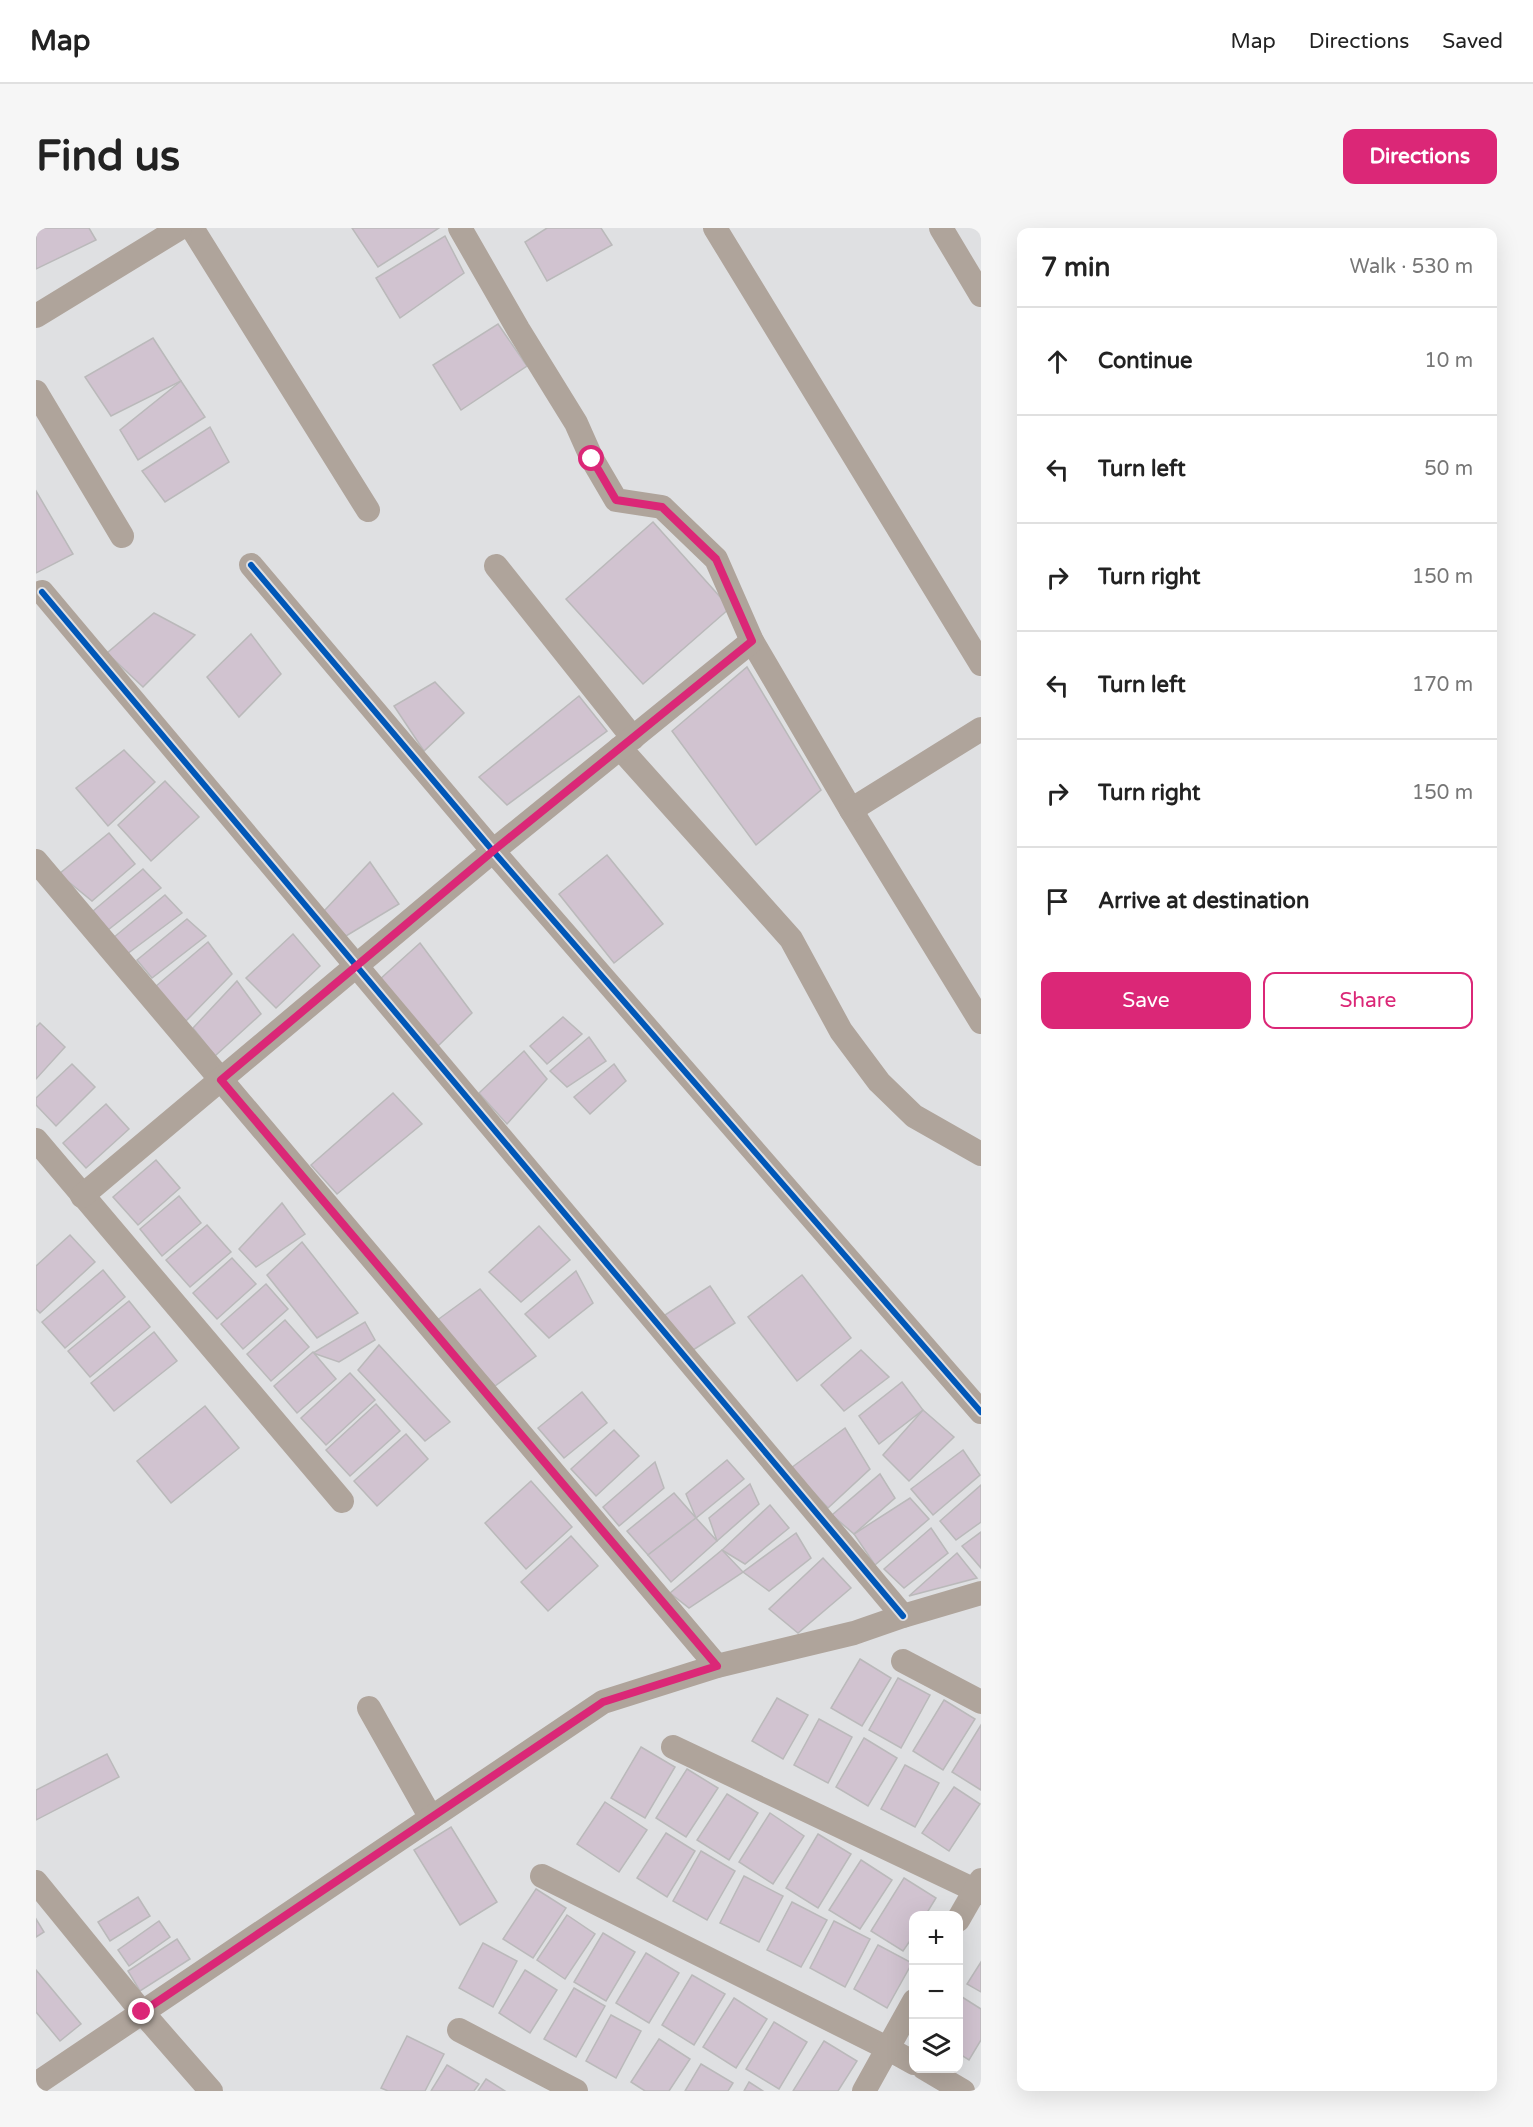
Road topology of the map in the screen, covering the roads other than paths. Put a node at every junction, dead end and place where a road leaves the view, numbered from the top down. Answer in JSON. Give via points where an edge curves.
{"nodes":[{"id":1,"x":180,"y":228,"type":"edge"},
{"id":2,"x":192,"y":228,"type":"edge"},
{"id":3,"x":460,"y":228,"type":"edge"},
{"id":4,"x":715,"y":228,"type":"edge"},
{"id":5,"x":941,"y":228,"type":"edge"},
{"id":6,"x":981,"y":295,"type":"edge"},
{"id":7,"x":36,"y":316,"type":"edge"},
{"id":8,"x":36,"y":392,"type":"edge"},
{"id":9,"x":368,"y":510,"type":"dead end"},
{"id":10,"x":122,"y":536,"type":"dead end"},
{"id":11,"x":251,"y":565,"type":"dead end"},
{"id":12,"x":496,"y":567,"type":"dead end"},
{"id":13,"x":42,"y":592,"type":"dead end"},
{"id":14,"x":752,"y":641,"type":"junction"},
{"id":15,"x":981,"y":664,"type":"edge"},
{"id":16,"x":981,"y":729,"type":"edge"},
{"id":17,"x":627,"y":743,"type":"junction"},
{"id":18,"x":851,"y":810,"type":"junction"},
{"id":19,"x":493,"y":851,"type":"junction"},
{"id":20,"x":36,"y":861,"type":"edge"},
{"id":21,"x":357,"y":966,"type":"junction"},
{"id":22,"x":981,"y":1022,"type":"edge"},
{"id":23,"x":221,"y":1080,"type":"junction"},
{"id":24,"x":36,"y":1140,"type":"edge"},
{"id":25,"x":981,"y":1154,"type":"edge"},
{"id":26,"x":82,"y":1197,"type":"junction"},
{"id":27,"x":981,"y":1412,"type":"edge"},
{"id":28,"x":342,"y":1501,"type":"dead end"},
{"id":29,"x":981,"y":1593,"type":"edge"},
{"id":30,"x":903,"y":1616,"type":"junction"},
{"id":31,"x":903,"y":1661,"type":"dead end"},
{"id":32,"x":717,"y":1666,"type":"junction"},
{"id":33,"x":981,"y":1702,"type":"edge"},
{"id":34,"x":369,"y":1708,"type":"dead end"},
{"id":35,"x":673,"y":1747,"type":"dead end"},
{"id":36,"x":431,"y":1818,"type":"junction"},
{"id":37,"x":542,"y":1876,"type":"dead end"},
{"id":38,"x":36,"y":1882,"type":"edge"},
{"id":39,"x":979,"y":1887,"type":"edge"},
{"id":40,"x":963,"y":1912,"type":"edge"},
{"id":41,"x":909,"y":2010,"type":"edge"},
{"id":42,"x":142,"y":2012,"type":"junction"},
{"id":43,"x":459,"y":2030,"type":"dead end"},
{"id":44,"x":887,"y":2048,"type":"junction"},
{"id":45,"x":909,"y":2059,"type":"edge"},
{"id":46,"x":932,"y":2073,"type":"edge"},
{"id":47,"x":36,"y":2084,"type":"edge"},
{"id":48,"x":211,"y":2091,"type":"edge"},
{"id":49,"x":576,"y":2091,"type":"edge"},
{"id":50,"x":864,"y":2091,"type":"edge"},
{"id":51,"x":963,"y":2091,"type":"edge"}],
"edges":[{"from":1,"to":7,"type":"street"},
{"from":2,"to":9,"type":"street"},
{"from":3,"to":14,"type":"street","via":[[576,423],[616,500],[662,507],[716,559]]},
{"from":4,"to":15,"type":"street"},
{"from":5,"to":6,"type":"street"},
{"from":8,"to":10,"type":"street"},
{"from":11,"to":19,"type":"street"},
{"from":12,"to":17,"type":"street"},
{"from":13,"to":21,"type":"street"},
{"from":14,"to":17,"type":"street"},
{"from":14,"to":18,"type":"street"},
{"from":16,"to":18,"type":"street"},
{"from":17,"to":19,"type":"street"},
{"from":17,"to":25,"type":"street","via":[[791,939],[841,1031],[879,1082],[914,1116]]},
{"from":18,"to":22,"type":"street"},
{"from":19,"to":21,"type":"street"},
{"from":19,"to":27,"type":"street"},
{"from":20,"to":23,"type":"street"},
{"from":21,"to":23,"type":"street"},
{"from":21,"to":30,"type":"street"},
{"from":23,"to":26,"type":"street"},
{"from":23,"to":32,"type":"street"},
{"from":24,"to":26,"type":"street"},
{"from":26,"to":28,"type":"street"},
{"from":29,"to":30,"type":"street"},
{"from":30,"to":32,"type":"street","via":[[854,1633]]},
{"from":31,"to":33,"type":"street"},
{"from":32,"to":36,"type":"street","via":[[603,1702]]},
{"from":34,"to":36,"type":"street"},
{"from":35,"to":39,"type":"street"},
{"from":36,"to":42,"type":"street"},
{"from":37,"to":44,"type":"street"},
{"from":38,"to":42,"type":"street"},
{"from":39,"to":40,"type":"street"},
{"from":41,"to":44,"type":"street"},
{"from":42,"to":47,"type":"street"},
{"from":42,"to":48,"type":"street"},
{"from":43,"to":49,"type":"street"},
{"from":44,"to":45,"type":"street"},
{"from":44,"to":50,"type":"street"},
{"from":46,"to":51,"type":"street"}]}
